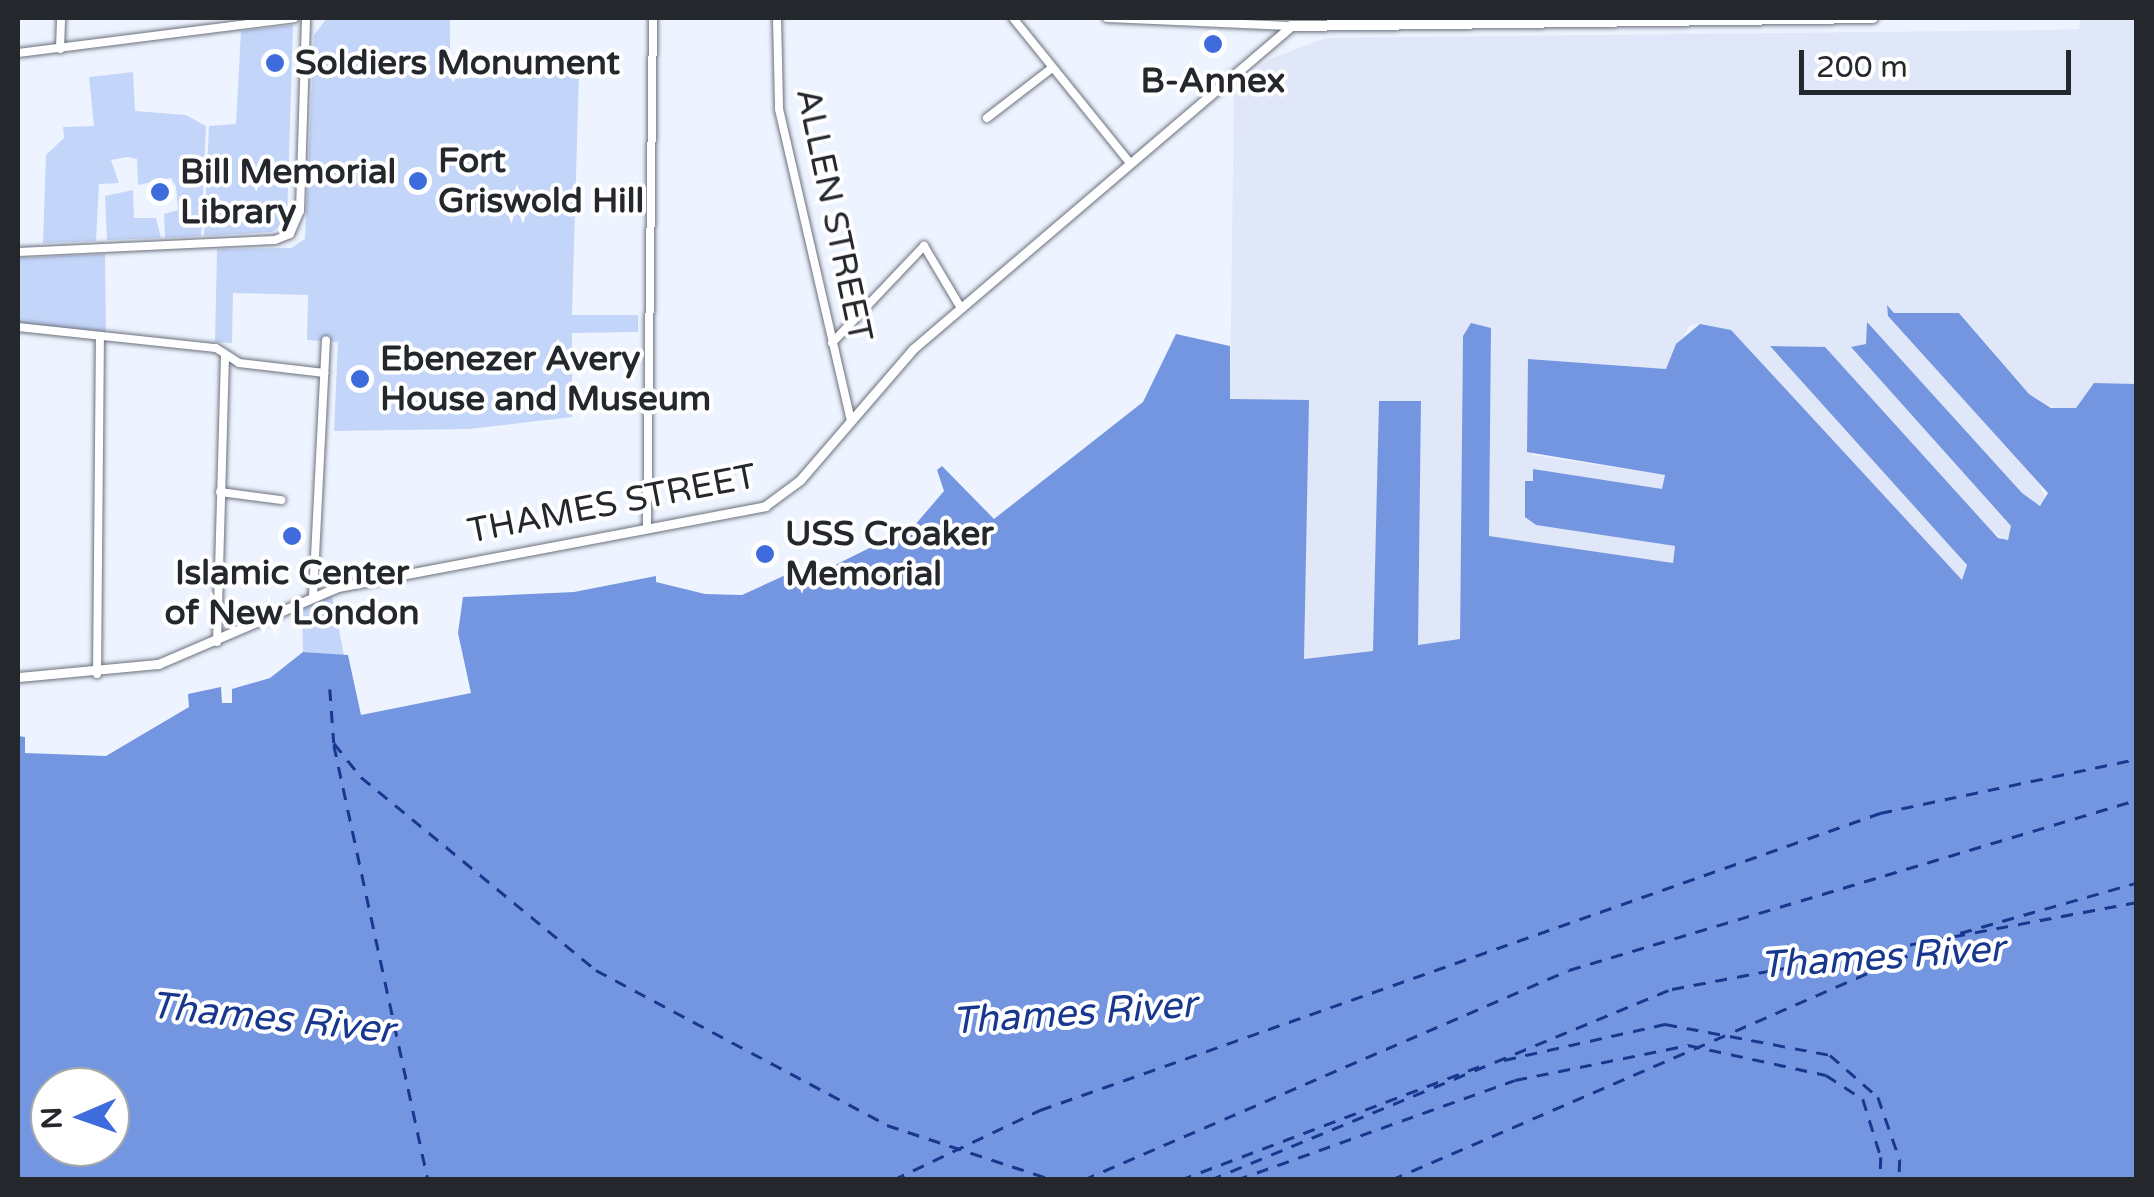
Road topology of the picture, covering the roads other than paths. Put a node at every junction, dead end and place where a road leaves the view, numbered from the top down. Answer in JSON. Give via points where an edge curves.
{"nodes":[{"id":1,"x":61,"y":18,"type":"edge"},
{"id":2,"x":294,"y":18,"type":"edge"},
{"id":3,"x":306,"y":18,"type":"edge"},
{"id":4,"x":654,"y":18,"type":"edge"},
{"id":5,"x":777,"y":18,"type":"edge"},
{"id":6,"x":1013,"y":18,"type":"edge"},
{"id":7,"x":1107,"y":18,"type":"edge"},
{"id":8,"x":1302,"y":18,"type":"edge"},
{"id":9,"x":1873,"y":18,"type":"edge"},
{"id":10,"x":1379,"y":21,"type":"edge"},
{"id":11,"x":1291,"y":26,"type":"junction"},
{"id":12,"x":60,"y":49,"type":"junction"},
{"id":13,"x":18,"y":53,"type":"edge"},
{"id":14,"x":1052,"y":68,"type":"junction"},
{"id":15,"x":988,"y":118,"type":"dead end"},
{"id":16,"x":1130,"y":163,"type":"junction"},
{"id":17,"x":18,"y":252,"type":"edge"},
{"id":18,"x":961,"y":308,"type":"junction"},
{"id":19,"x":18,"y":328,"type":"edge"},
{"id":20,"x":100,"y":340,"type":"junction"},
{"id":21,"x":326,"y":340,"type":"dead end"},
{"id":22,"x":832,"y":343,"type":"junction"},
{"id":23,"x":225,"y":356,"type":"junction"},
{"id":24,"x":324,"y":373,"type":"junction"},
{"id":25,"x":851,"y":422,"type":"junction"},
{"id":26,"x":220,"y":492,"type":"junction"},
{"id":27,"x":281,"y":500,"type":"dead end"},
{"id":28,"x":646,"y":528,"type":"junction"},
{"id":29,"x":313,"y":596,"type":"junction"},
{"id":30,"x":218,"y":642,"type":"junction"},
{"id":31,"x":97,"y":674,"type":"junction"},
{"id":32,"x":18,"y":677,"type":"edge"}],
"edges":[{"from":1,"to":12,"type":"street"},
{"from":2,"to":12,"type":"street"},
{"from":3,"to":17,"type":"street","via":[[294,230],[276,240]]},
{"from":4,"to":28,"type":"street"},
{"from":5,"to":22,"type":"street","name":"ALLEN STREET","via":[[779,110]]},
{"from":6,"to":14,"type":"street"},
{"from":7,"to":11,"type":"street"},
{"from":8,"to":11,"type":"main road"},
{"from":9,"to":10,"type":"main road"},
{"from":10,"to":11,"type":"main road"},
{"from":11,"to":16,"type":"street","name":"THAMES STREET"},
{"from":12,"to":13,"type":"street"},
{"from":14,"to":15,"type":"street"},
{"from":14,"to":16,"type":"street"},
{"from":16,"to":18,"type":"street","name":"THAMES STREET"},
{"from":18,"to":22,"type":"street","via":[[924,246]]},
{"from":18,"to":25,"type":"street","name":"THAMES STREET","via":[[902,361]]},
{"from":19,"to":20,"type":"street"},
{"from":20,"to":23,"type":"street","via":[[214,348]]},
{"from":20,"to":31,"type":"street"},
{"from":21,"to":24,"type":"street"},
{"from":22,"to":25,"type":"street","name":"ALLEN STREET"},
{"from":23,"to":24,"type":"street"},
{"from":23,"to":26,"type":"street"},
{"from":24,"to":29,"type":"street"},
{"from":25,"to":28,"type":"street","name":"THAMES STREET","via":[[790,490],[766,506]]},
{"from":26,"to":27,"type":"street"},
{"from":26,"to":30,"type":"street"},
{"from":28,"to":29,"type":"street","name":"THAMES STREET"},
{"from":29,"to":30,"type":"street","name":"THAMES STREET"},
{"from":30,"to":31,"type":"street","name":"THAMES STREET","via":[[158,664]]},
{"from":31,"to":32,"type":"street","name":"THAMES STREET"}]}
